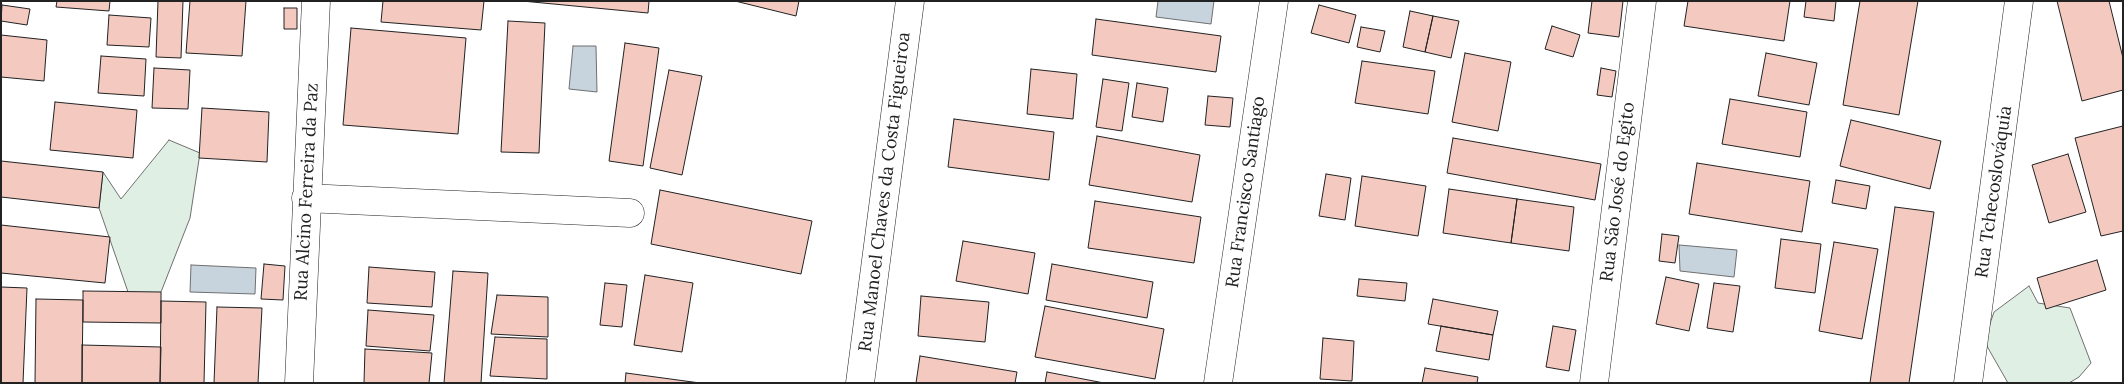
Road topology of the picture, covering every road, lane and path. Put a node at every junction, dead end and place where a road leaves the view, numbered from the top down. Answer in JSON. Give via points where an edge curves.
{"nodes":[{"id":1,"x":316,"y":1,"type":"edge"},
{"id":2,"x":910,"y":1,"type":"edge"},
{"id":3,"x":1274,"y":1,"type":"edge"},
{"id":4,"x":1642,"y":1,"type":"edge"},
{"id":5,"x":2019,"y":1,"type":"edge"},
{"id":6,"x":306,"y":198,"type":"junction"},
{"id":7,"x":630,"y":214,"type":"dead end"},
{"id":8,"x":299,"y":383,"type":"edge"},
{"id":9,"x":860,"y":383,"type":"edge"},
{"id":10,"x":1218,"y":383,"type":"edge"},
{"id":11,"x":1594,"y":383,"type":"edge"},
{"id":12,"x":1968,"y":383,"type":"edge"}],
"edges":[{"from":1,"to":6,"type":"street","name":"Rua Alcino Ferreira da Paz"},
{"from":2,"to":9,"type":"street","name":"Rua Manoel Chaves da Costa Figueiroa"},
{"from":3,"to":10,"type":"street","name":"Rua Francisco Santiago"},
{"from":4,"to":11,"type":"street","name":"Rua São José do Egito"},
{"from":5,"to":12,"type":"street","name":"Rua Tchecoslováquia"},
{"from":6,"to":7,"type":"street"},
{"from":6,"to":8,"type":"street","name":"Rua Alcino Ferreira da Paz"}]}
